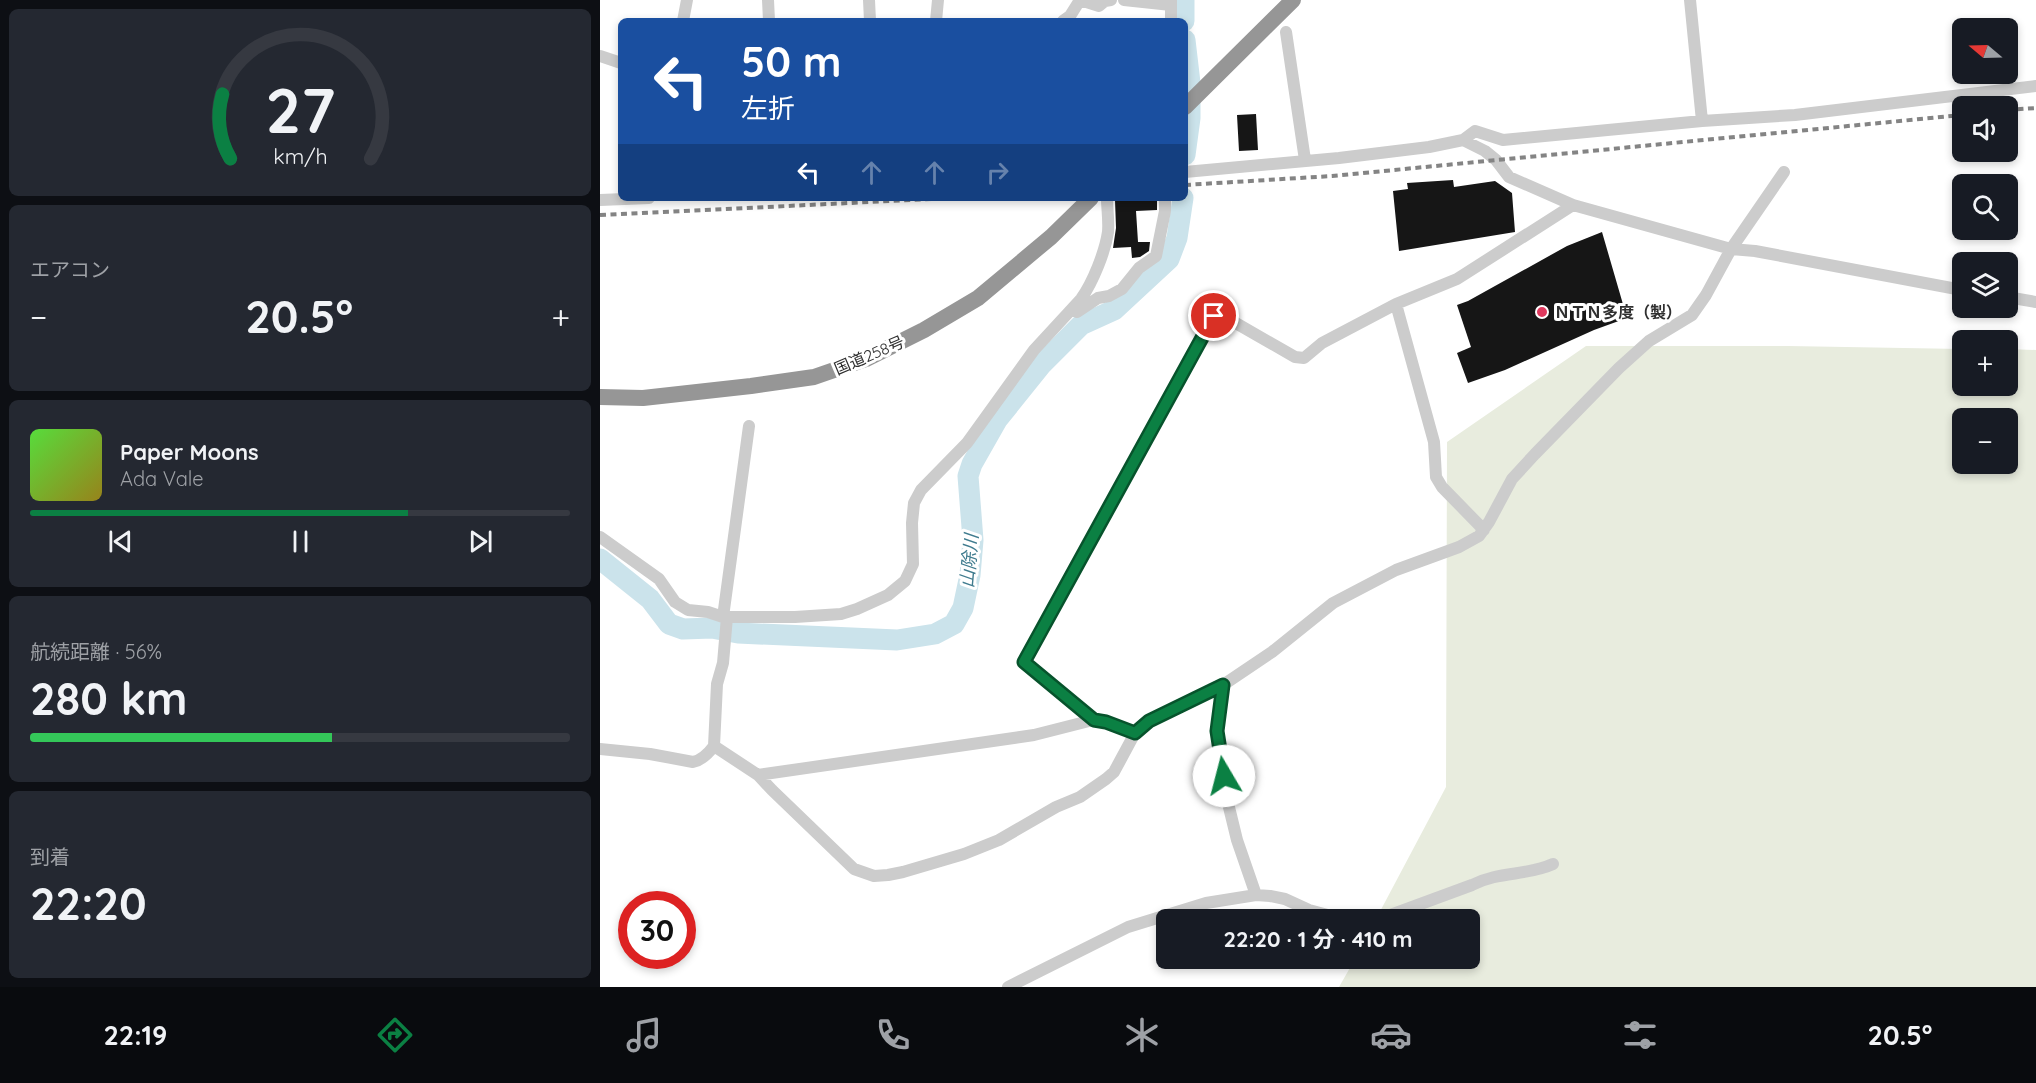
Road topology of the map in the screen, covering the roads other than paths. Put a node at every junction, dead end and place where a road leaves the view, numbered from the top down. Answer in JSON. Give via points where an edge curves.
{"nodes":[{"id":1,"x":687,"y":0,"type":"edge"},
{"id":2,"x":768,"y":0,"type":"edge"},
{"id":3,"x":869,"y":0,"type":"edge"},
{"id":4,"x":938,"y":0,"type":"edge"},
{"id":5,"x":1080,"y":0,"type":"edge"},
{"id":6,"x":1111,"y":0,"type":"edge"},
{"id":7,"x":1124,"y":0,"type":"edge"},
{"id":8,"x":1293,"y":0,"type":"edge"},
{"id":9,"x":1690,"y":0,"type":"edge"},
{"id":10,"x":1171,"y":2,"type":"edge"},
{"id":11,"x":684,"y":18,"type":"edge"},
{"id":12,"x":769,"y":18,"type":"edge"},
{"id":13,"x":870,"y":18,"type":"edge"},
{"id":14,"x":936,"y":18,"type":"edge"},
{"id":15,"x":1067,"y":18,"type":"edge"},
{"id":16,"x":1171,"y":18,"type":"edge"},
{"id":17,"x":1286,"y":32,"type":"dead end"},
{"id":18,"x":600,"y":56,"type":"edge"},
{"id":19,"x":618,"y":62,"type":"edge"},
{"id":20,"x":2036,"y":86,"type":"edge"},
{"id":21,"x":1188,"y":103,"type":"edge"},
{"id":22,"x":1702,"y":121,"type":"junction"},
{"id":23,"x":1463,"y":140,"type":"junction"},
{"id":24,"x":1305,"y":160,"type":"junction"},
{"id":25,"x":1188,"y":171,"type":"edge"},
{"id":26,"x":1784,"y":172,"type":"dead end"},
{"id":27,"x":618,"y":199,"type":"edge"},
{"id":28,"x":600,"y":200,"type":"edge"},
{"id":29,"x":1088,"y":201,"type":"edge"},
{"id":30,"x":1107,"y":201,"type":"edge"},
{"id":31,"x":1165,"y":201,"type":"edge"},
{"id":32,"x":1573,"y":205,"type":"junction"},
{"id":33,"x":1731,"y":249,"type":"junction"},
{"id":34,"x":1952,"y":288,"type":"edge"},
{"id":35,"x":2018,"y":299,"type":"edge"},
{"id":36,"x":2036,"y":302,"type":"edge"},
{"id":37,"x":1396,"y":304,"type":"junction"},
{"id":38,"x":1057,"y":325,"type":"junction"},
{"id":39,"x":600,"y":397,"type":"edge"},
{"id":40,"x":749,"y":426,"type":"dead end"},
{"id":41,"x":1484,"y":530,"type":"junction"},
{"id":42,"x":600,"y":537,"type":"edge"},
{"id":43,"x":725,"y":617,"type":"junction"},
{"id":44,"x":1223,"y":685,"type":"junction"},
{"id":45,"x":1094,"y":720,"type":"junction"},
{"id":46,"x":1135,"y":733,"type":"junction"},
{"id":47,"x":714,"y":746,"type":"junction"},
{"id":48,"x":600,"y":749,"type":"edge"},
{"id":49,"x":759,"y":775,"type":"junction"},
{"id":50,"x":1553,"y":864,"type":"dead end"},
{"id":51,"x":1256,"y":895,"type":"junction"},
{"id":52,"x":1307,"y":909,"type":"edge"},
{"id":53,"x":1407,"y":909,"type":"edge"},
{"id":54,"x":1008,"y":987,"type":"edge"}],
"edges":[{"from":1,"to":11,"type":"street"},
{"from":2,"to":12,"type":"street"},
{"from":3,"to":13,"type":"street"},
{"from":4,"to":14,"type":"street"},
{"from":5,"to":6,"type":"street","via":[[1099,6]]},
{"from":5,"to":15,"type":"street"},
{"from":7,"to":10,"type":"street"},
{"from":8,"to":21,"type":"highway"},
{"from":9,"to":22,"type":"street"},
{"from":10,"to":16,"type":"street"},
{"from":17,"to":24,"type":"street"},
{"from":18,"to":19,"type":"street"},
{"from":20,"to":22,"type":"street","via":[[1796,115]]},
{"from":22,"to":23,"type":"street","via":[[1503,140],[1475,131]]},
{"from":23,"to":24,"type":"street"},
{"from":23,"to":32,"type":"street","via":[[1485,151],[1509,177]]},
{"from":24,"to":25,"type":"street"},
{"from":26,"to":33,"type":"street"},
{"from":27,"to":28,"type":"street"},
{"from":29,"to":39,"type":"highway","name":"国道258号","via":[[978,298],[866,359],[814,377],[643,398]]},
{"from":30,"to":38,"type":"street","via":[[1108,232],[1097,266],[1082,299]]},
{"from":31,"to":38,"type":"street","via":[[1156,256],[1122,289],[1087,304],[1063,325]]},
{"from":32,"to":33,"type":"street"},
{"from":32,"to":37,"type":"street","via":[[1457,279]]},
{"from":33,"to":34,"type":"street"},
{"from":33,"to":41,"type":"street","via":[[1692,315],[1649,341],[1618,368],[1512,479]]},
{"from":35,"to":36,"type":"street"},
{"from":37,"to":41,"type":"street","via":[[1434,442],[1437,477]]},
{"from":37,"to":45,"type":"street","via":[[1322,343],[1304,358],[1295,357],[1227,318],[1214,316],[1024,662]]},
{"from":38,"to":43,"type":"street","via":[[1034,350],[967,443],[921,490],[914,503],[913,564],[905,581],[888,595],[841,614]]},
{"from":40,"to":43,"type":"street"},
{"from":41,"to":44,"type":"street","via":[[1459,547],[1396,570],[1333,603]]},
{"from":42,"to":43,"type":"street","via":[[659,579],[675,602],[688,610]]},
{"from":43,"to":47,"type":"street"},
{"from":44,"to":46,"type":"street","via":[[1149,721]]},
{"from":44,"to":51,"type":"street","via":[[1217,731],[1227,799],[1236,840]]},
{"from":45,"to":46,"type":"street"},
{"from":45,"to":49,"type":"street","via":[[1034,735]]},
{"from":46,"to":49,"type":"street","via":[[1114,772],[1080,796],[999,840],[888,875],[874,876],[854,869]]},
{"from":47,"to":48,"type":"street","via":[[693,762]]},
{"from":47,"to":49,"type":"street"},
{"from":50,"to":53,"type":"street","via":[[1540,870],[1485,878]]},
{"from":51,"to":52,"type":"street","via":[[1285,899]]},
{"from":51,"to":54,"type":"street","via":[[1206,903],[1128,927]]}]}
